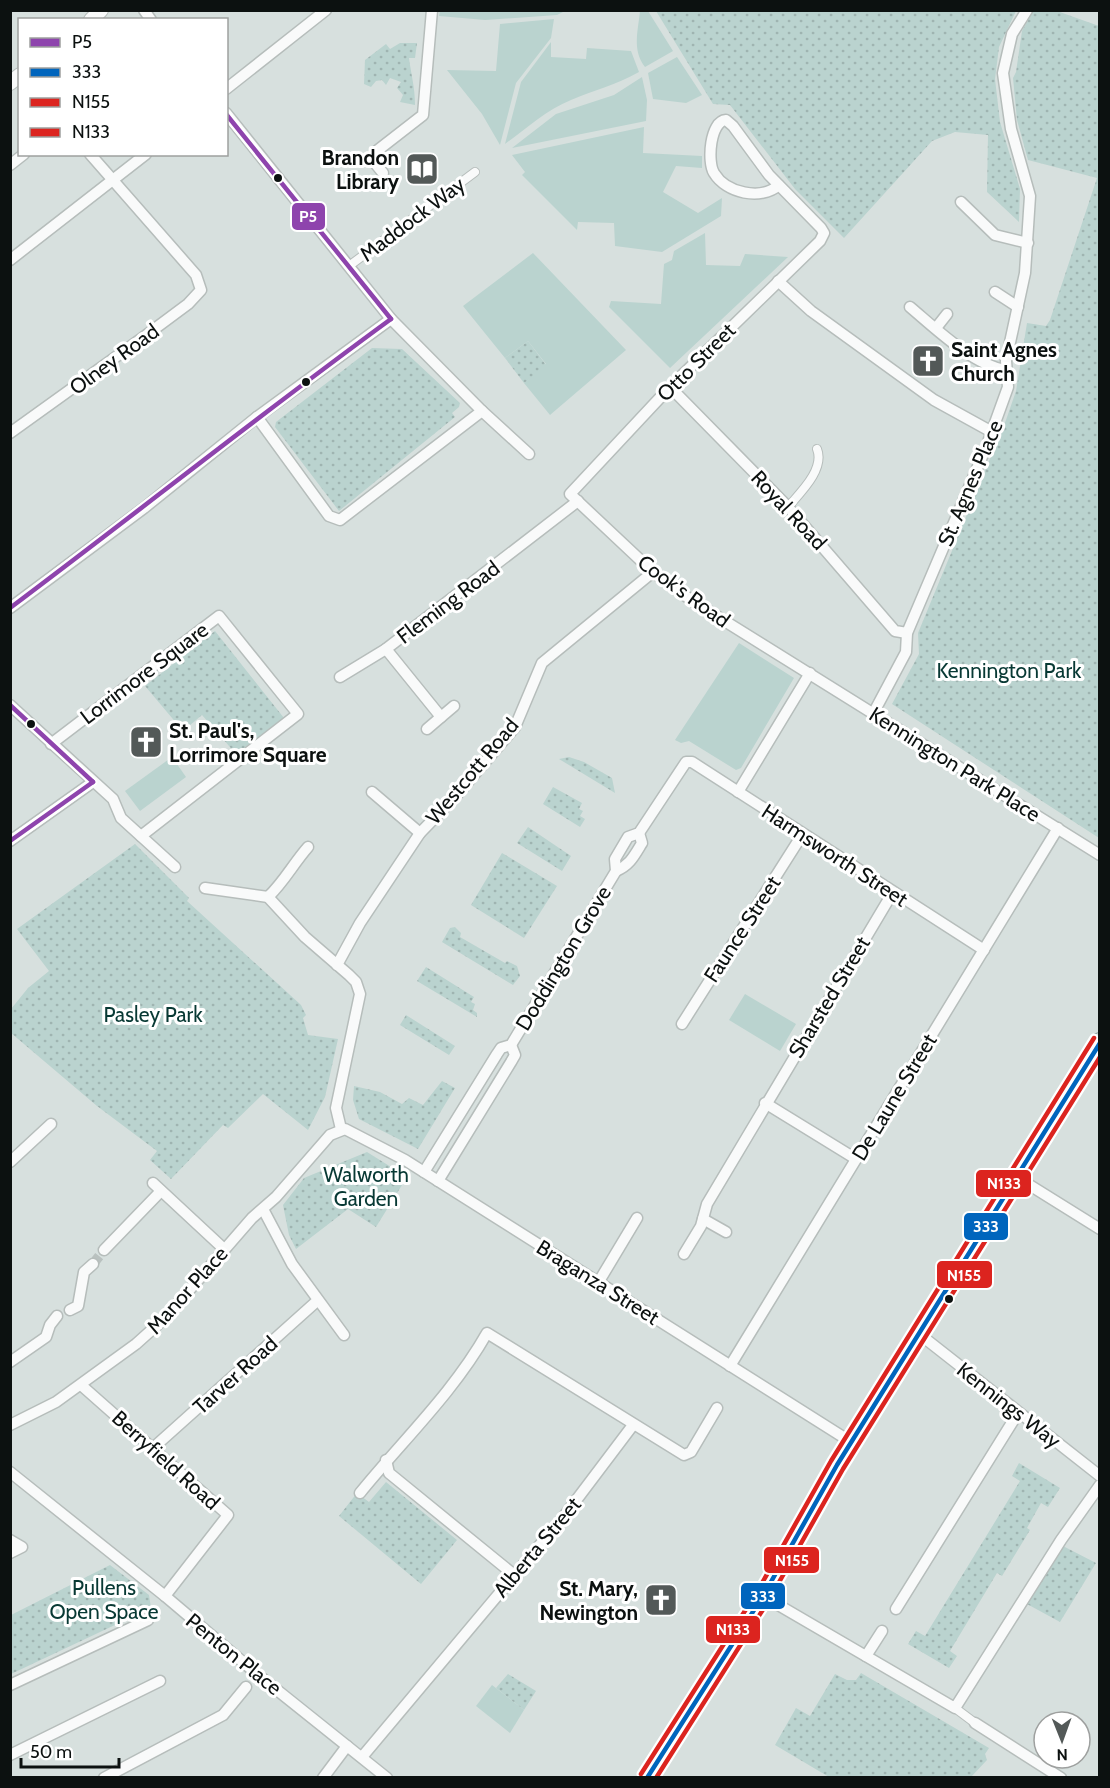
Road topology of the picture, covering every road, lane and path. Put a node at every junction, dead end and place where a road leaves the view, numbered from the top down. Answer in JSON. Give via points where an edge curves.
{"nodes":[{"id":1,"x":326,"y":10,"type":"edge"},
{"id":2,"x":432,"y":10,"type":"edge"},
{"id":3,"x":1027,"y":10,"type":"edge"},
{"id":4,"x":228,"y":86,"type":"edge"},
{"id":5,"x":228,"y":115,"type":"edge"},
{"id":6,"x":92,"y":156,"type":"edge"},
{"id":7,"x":143,"y":156,"type":"edge"},
{"id":8,"x":476,"y":172,"type":"dead end"},
{"id":9,"x":383,"y":173,"type":"dead end"},
{"id":10,"x":111,"y":181,"type":"junction"},
{"id":11,"x":779,"y":185,"type":"junction"},
{"id":12,"x":961,"y":202,"type":"dead end"},
{"id":13,"x":1028,"y":243,"type":"junction"},
{"id":14,"x":10,"y":260,"type":"edge"},
{"id":15,"x":349,"y":266,"type":"junction"},
{"id":16,"x":778,"y":281,"type":"junction"},
{"id":17,"x":995,"y":292,"type":"dead end"},
{"id":18,"x":909,"y":307,"type":"dead end"},
{"id":19,"x":1018,"y":307,"type":"junction"},
{"id":20,"x":947,"y":314,"type":"dead end"},
{"id":21,"x":391,"y":319,"type":"junction"},
{"id":22,"x":936,"y":328,"type":"junction"},
{"id":23,"x":1006,"y":370,"type":"junction"},
{"id":24,"x":670,"y":387,"type":"junction"},
{"id":25,"x":482,"y":411,"type":"junction"},
{"id":26,"x":257,"y":417,"type":"junction"},
{"id":27,"x":992,"y":432,"type":"junction"},
{"id":28,"x":10,"y":433,"type":"edge"},
{"id":29,"x":817,"y":449,"type":"dead end"},
{"id":30,"x":529,"y":454,"type":"dead end"},
{"id":31,"x":574,"y":498,"type":"junction"},
{"id":32,"x":788,"y":507,"type":"junction"},
{"id":33,"x":653,"y":572,"type":"junction"},
{"id":34,"x":10,"y":608,"type":"edge"},
{"id":35,"x":907,"y":633,"type":"junction"},
{"id":36,"x":386,"y":649,"type":"junction"},
{"id":37,"x":810,"y":673,"type":"junction"},
{"id":38,"x":340,"y":677,"type":"dead end"},
{"id":39,"x":10,"y":705,"type":"edge"},
{"id":40,"x":454,"y":706,"type":"dead end"},
{"id":41,"x":873,"y":712,"type":"junction"},
{"id":42,"x":441,"y":717,"type":"junction"},
{"id":43,"x":427,"y":729,"type":"dead end"},
{"id":44,"x":51,"y":744,"type":"junction"},
{"id":45,"x":686,"y":762,"type":"joint"},
{"id":46,"x":93,"y":782,"type":"junction"},
{"id":47,"x":372,"y":792,"type":"dead end"},
{"id":48,"x":738,"y":792,"type":"junction"},
{"id":49,"x":1058,"y":828,"type":"junction"},
{"id":50,"x":420,"y":833,"type":"junction"},
{"id":51,"x":802,"y":835,"type":"junction"},
{"id":52,"x":141,"y":836,"type":"junction"},
{"id":53,"x":10,"y":841,"type":"edge"},
{"id":54,"x":308,"y":847,"type":"dead end"},
{"id":55,"x":1100,"y":855,"type":"edge"},
{"id":56,"x":175,"y":867,"type":"dead end"},
{"id":57,"x":205,"y":888,"type":"dead end"},
{"id":58,"x":893,"y":892,"type":"junction"},
{"id":59,"x":268,"y":897,"type":"junction"},
{"id":60,"x":984,"y":950,"type":"junction"},
{"id":61,"x":337,"y":965,"type":"junction"},
{"id":62,"x":682,"y":1024,"type":"dead end"},
{"id":63,"x":1100,"y":1042,"type":"edge"},
{"id":64,"x":511,"y":1045,"type":"junction"},
{"id":65,"x":765,"y":1103,"type":"junction"},
{"id":66,"x":51,"y":1124,"type":"dead end"},
{"id":67,"x":341,"y":1129,"type":"junction"},
{"id":68,"x":856,"y":1159,"type":"junction"},
{"id":69,"x":10,"y":1162,"type":"edge"},
{"id":70,"x":424,"y":1172,"type":"junction"},
{"id":71,"x":1015,"y":1176,"type":"junction"},
{"id":72,"x":438,"y":1181,"type":"junction"},
{"id":73,"x":263,"y":1209,"type":"junction"},
{"id":74,"x":637,"y":1218,"type":"dead end"},
{"id":75,"x":703,"y":1218,"type":"junction"},
{"id":76,"x":1100,"y":1229,"type":"edge"},
{"id":77,"x":726,"y":1232,"type":"dead end"},
{"id":78,"x":224,"y":1249,"type":"junction"},
{"id":79,"x":104,"y":1250,"type":"tunnel mouth"},
{"id":80,"x":684,"y":1254,"type":"dead end"},
{"id":81,"x":93,"y":1264,"type":"tunnel mouth"},
{"id":82,"x":598,"y":1283,"type":"junction"},
{"id":83,"x":318,"y":1301,"type":"junction"},
{"id":84,"x":70,"y":1310,"type":"dead end"},
{"id":85,"x":57,"y":1316,"type":"dead end"},
{"id":86,"x":918,"y":1333,"type":"junction"},
{"id":87,"x":344,"y":1335,"type":"dead end"},
{"id":88,"x":10,"y":1362,"type":"edge"},
{"id":89,"x":730,"y":1366,"type":"junction"},
{"id":90,"x":81,"y":1385,"type":"junction"},
{"id":91,"x":717,"y":1408,"type":"dead end"},
{"id":92,"x":1018,"y":1413,"type":"junction"},
{"id":93,"x":10,"y":1425,"type":"edge"},
{"id":94,"x":633,"y":1425,"type":"junction"},
{"id":95,"x":851,"y":1442,"type":"junction"},
{"id":96,"x":153,"y":1448,"type":"junction"},
{"id":97,"x":386,"y":1460,"type":"junction"},
{"id":98,"x":10,"y":1472,"type":"edge"},
{"id":99,"x":1100,"y":1476,"type":"edge"},
{"id":100,"x":1100,"y":1485,"type":"edge"},
{"id":101,"x":360,"y":1493,"type":"dead end"},
{"id":102,"x":10,"y":1540,"type":"edge"},
{"id":103,"x":10,"y":1553,"type":"edge"},
{"id":104,"x":513,"y":1574,"type":"junction"},
{"id":105,"x":165,"y":1596,"type":"junction"},
{"id":106,"x":763,"y":1596,"type":"junction"},
{"id":107,"x":896,"y":1609,"type":"dead end"},
{"id":108,"x":148,"y":1620,"type":"dead end"},
{"id":109,"x":882,"y":1631,"type":"dead end"},
{"id":110,"x":867,"y":1656,"type":"junction"},
{"id":111,"x":159,"y":1681,"type":"dead end"},
{"id":112,"x":10,"y":1685,"type":"edge"},
{"id":113,"x":246,"y":1687,"type":"dead end"},
{"id":114,"x":956,"y":1708,"type":"junction"},
{"id":115,"x":975,"y":1723,"type":"joint"},
{"id":116,"x":347,"y":1746,"type":"junction"},
{"id":117,"x":10,"y":1755,"type":"edge"},
{"id":118,"x":362,"y":1757,"type":"junction"},
{"id":119,"x":104,"y":1778,"type":"edge"},
{"id":120,"x":323,"y":1778,"type":"edge"},
{"id":121,"x":387,"y":1778,"type":"edge"},
{"id":122,"x":647,"y":1778,"type":"edge"},
{"id":123,"x":1061,"y":1778,"type":"edge"}],
"edges":[{"from":1,"to":4,"type":"street"},
{"from":2,"to":9,"type":"street","via":[[423,115],[378,150],[374,162]]},
{"from":3,"to":13,"type":"street","name":"St. Agnes Place","via":[[1012,34],[1003,73],[1011,129],[1030,196]]},
{"from":5,"to":15,"type":"street"},
{"from":6,"to":10,"type":"street"},
{"from":7,"to":10,"type":"street"},
{"from":8,"to":15,"type":"street","name":"Maddock Way"},
{"from":10,"to":14,"type":"street"},
{"from":10,"to":28,"type":"street","name":"Olney Road","via":[[196,275],[201,290],[188,304]]},
{"from":11,"to":11,"type":"street","via":[[733,126],[722,120],[713,133],[713,172],[741,193],[766,193]]},
{"from":11,"to":16,"type":"street","name":"Otto Street","via":[[824,233]]},
{"from":12,"to":13,"type":"street","via":[[995,235]]},
{"from":13,"to":19,"type":"street","name":"St. Agnes Place"},
{"from":15,"to":21,"type":"street"},
{"from":16,"to":24,"type":"street","name":"Otto Street"},
{"from":16,"to":27,"type":"street","via":[[811,311],[934,400]]},
{"from":17,"to":19,"type":"street"},
{"from":18,"to":22,"type":"street"},
{"from":19,"to":23,"type":"street","name":"St. Agnes Place"},
{"from":20,"to":22,"type":"street"},
{"from":21,"to":25,"type":"street"},
{"from":21,"to":26,"type":"street"},
{"from":22,"to":23,"type":"street","via":[[991,366]]},
{"from":23,"to":27,"type":"street","name":"St. Agnes Place","via":[[1008,387]]},
{"from":24,"to":31,"type":"street","name":"Otto Street"},
{"from":24,"to":32,"type":"street","name":"Royal Road"},
{"from":25,"to":26,"type":"street","via":[[343,519],[335,520]]},
{"from":25,"to":30,"type":"street"},
{"from":26,"to":34,"type":"street"},
{"from":27,"to":35,"type":"street","name":"St. Agnes Place"},
{"from":29,"to":32,"type":"street","via":[[819,466]]},
{"from":31,"to":33,"type":"street","name":"Cook's Road"},
{"from":31,"to":36,"type":"street","name":"Fleming Road"},
{"from":32,"to":35,"type":"street","name":"Royal Road","via":[[895,631]]},
{"from":33,"to":37,"type":"street","name":"Cook's Road"},
{"from":33,"to":50,"type":"street","name":"Westcott Road","via":[[542,663],[515,726]]},
{"from":35,"to":41,"type":"street","name":"St. Agnes Place","via":[[906,652]]},
{"from":36,"to":38,"type":"street"},
{"from":36,"to":42,"type":"street","name":"Fleming Road"},
{"from":37,"to":41,"type":"street","name":"Kennington Park Place"},
{"from":37,"to":48,"type":"street"},
{"from":39,"to":44,"type":"street"},
{"from":40,"to":42,"type":"street"},
{"from":41,"to":49,"type":"street","name":"Kennington Park Place"},
{"from":42,"to":43,"type":"street"},
{"from":44,"to":46,"type":"street"},
{"from":44,"to":52,"type":"street","name":"Lorrimore Square","via":[[219,616],[298,714]]},
{"from":45,"to":48,"type":"street","name":"Harmsworth Street"},
{"from":45,"to":64,"type":"street","name":"Doddington Grove","via":[[639,833],[640,847],[627,866],[616,871]]},
{"from":46,"to":52,"type":"street","via":[[113,799],[121,818]]},
{"from":46,"to":53,"type":"street"},
{"from":47,"to":50,"type":"street"},
{"from":48,"to":51,"type":"street","name":"Harmsworth Street"},
{"from":49,"to":55,"type":"street","name":"Kennington Park Place"},
{"from":49,"to":60,"type":"street","name":"De Laune Street"},
{"from":50,"to":61,"type":"street","name":"Westcott Road"},
{"from":51,"to":58,"type":"street","name":"Harmsworth Street"},
{"from":51,"to":62,"type":"street","name":"Faunce Street"},
{"from":52,"to":56,"type":"street"},
{"from":54,"to":59,"type":"street","via":[[291,865],[285,881]]},
{"from":57,"to":59,"type":"street"},
{"from":58,"to":60,"type":"street","name":"Harmsworth Street"},
{"from":58,"to":65,"type":"street","name":"Sharsted Street"},
{"from":59,"to":61,"type":"street"},
{"from":60,"to":68,"type":"street","name":"De Laune Street"},
{"from":61,"to":67,"type":"street","via":[[356,982],[360,994],[336,1108]]},
{"from":63,"to":71,"type":"highway"},
{"from":64,"to":70,"type":"street","name":"Doddington Grove","via":[[496,1054]]},
{"from":64,"to":72,"type":"street","name":"Doddington Grove","via":[[515,1055]]},
{"from":65,"to":68,"type":"street"},
{"from":65,"to":75,"type":"street","name":"Sharsted Street","via":[[707,1204]]},
{"from":66,"to":69,"type":"street"},
{"from":67,"to":70,"type":"street","name":"Braganza Street","via":[[358,1134]]},
{"from":67,"to":73,"type":"street","name":"Manor Place","via":[[330,1135]]},
{"from":68,"to":89,"type":"street","name":"De Laune Street"},
{"from":70,"to":72,"type":"street","name":"Braganza Street"},
{"from":71,"to":76,"type":"street"},
{"from":71,"to":86,"type":"highway"},
{"from":72,"to":82,"type":"street","name":"Braganza Street"},
{"from":73,"to":78,"type":"street","name":"Manor Place"},
{"from":73,"to":83,"type":"street","via":[[292,1264]]},
{"from":74,"to":82,"type":"street"},
{"from":75,"to":77,"type":"street"},
{"from":75,"to":80,"type":"street","name":"Sharsted Street"},
{"from":78,"to":79,"type":"street","via":[[157,1187]]},
{"from":78,"to":90,"type":"street","name":"Manor Place","via":[[155,1328]]},
{"from":81,"to":84,"type":"street","via":[[84,1272],[78,1306]]},
{"from":82,"to":89,"type":"street","name":"Braganza Street"},
{"from":83,"to":87,"type":"street"},
{"from":83,"to":96,"type":"street","name":"Tarver Road"},
{"from":85,"to":88,"type":"street","via":[[46,1337]]},
{"from":86,"to":92,"type":"street","name":"Kennings Way"},
{"from":86,"to":95,"type":"highway"},
{"from":89,"to":95,"type":"street","name":"Braganza Street"},
{"from":90,"to":93,"type":"street","name":"Manor Place"},
{"from":90,"to":96,"type":"street","name":"Berryfield Road"},
{"from":91,"to":94,"type":"street","via":[[691,1452],[684,1455]]},
{"from":92,"to":99,"type":"street","name":"Kennings Way"},
{"from":92,"to":107,"type":"street"},
{"from":94,"to":97,"type":"street","via":[[487,1334],[458,1379]]},
{"from":94,"to":104,"type":"street","name":"Alberta Street"},
{"from":95,"to":106,"type":"highway"},
{"from":96,"to":105,"type":"street","name":"Berryfield Road","via":[[228,1515]]},
{"from":97,"to":101,"type":"street"},
{"from":97,"to":104,"type":"street","via":[[389,1473]]},
{"from":98,"to":105,"type":"street","name":"Penton Place"},
{"from":100,"to":114,"type":"street","via":[[1055,1548]]},
{"from":102,"to":103,"type":"street","via":[[22,1547]]},
{"from":104,"to":118,"type":"street","name":"Alberta Street"},
{"from":105,"to":116,"type":"street","name":"Penton Place"},
{"from":106,"to":110,"type":"street"},
{"from":106,"to":122,"type":"highway"},
{"from":108,"to":112,"type":"street"},
{"from":109,"to":110,"type":"street"},
{"from":110,"to":114,"type":"street"},
{"from":111,"to":117,"type":"street"},
{"from":113,"to":119,"type":"street","via":[[223,1715]]},
{"from":114,"to":115,"type":"street"},
{"from":115,"to":123,"type":"street"},
{"from":116,"to":118,"type":"street","name":"Penton Place"},
{"from":116,"to":120,"type":"street"},
{"from":118,"to":121,"type":"street","name":"Penton Place"}]}
